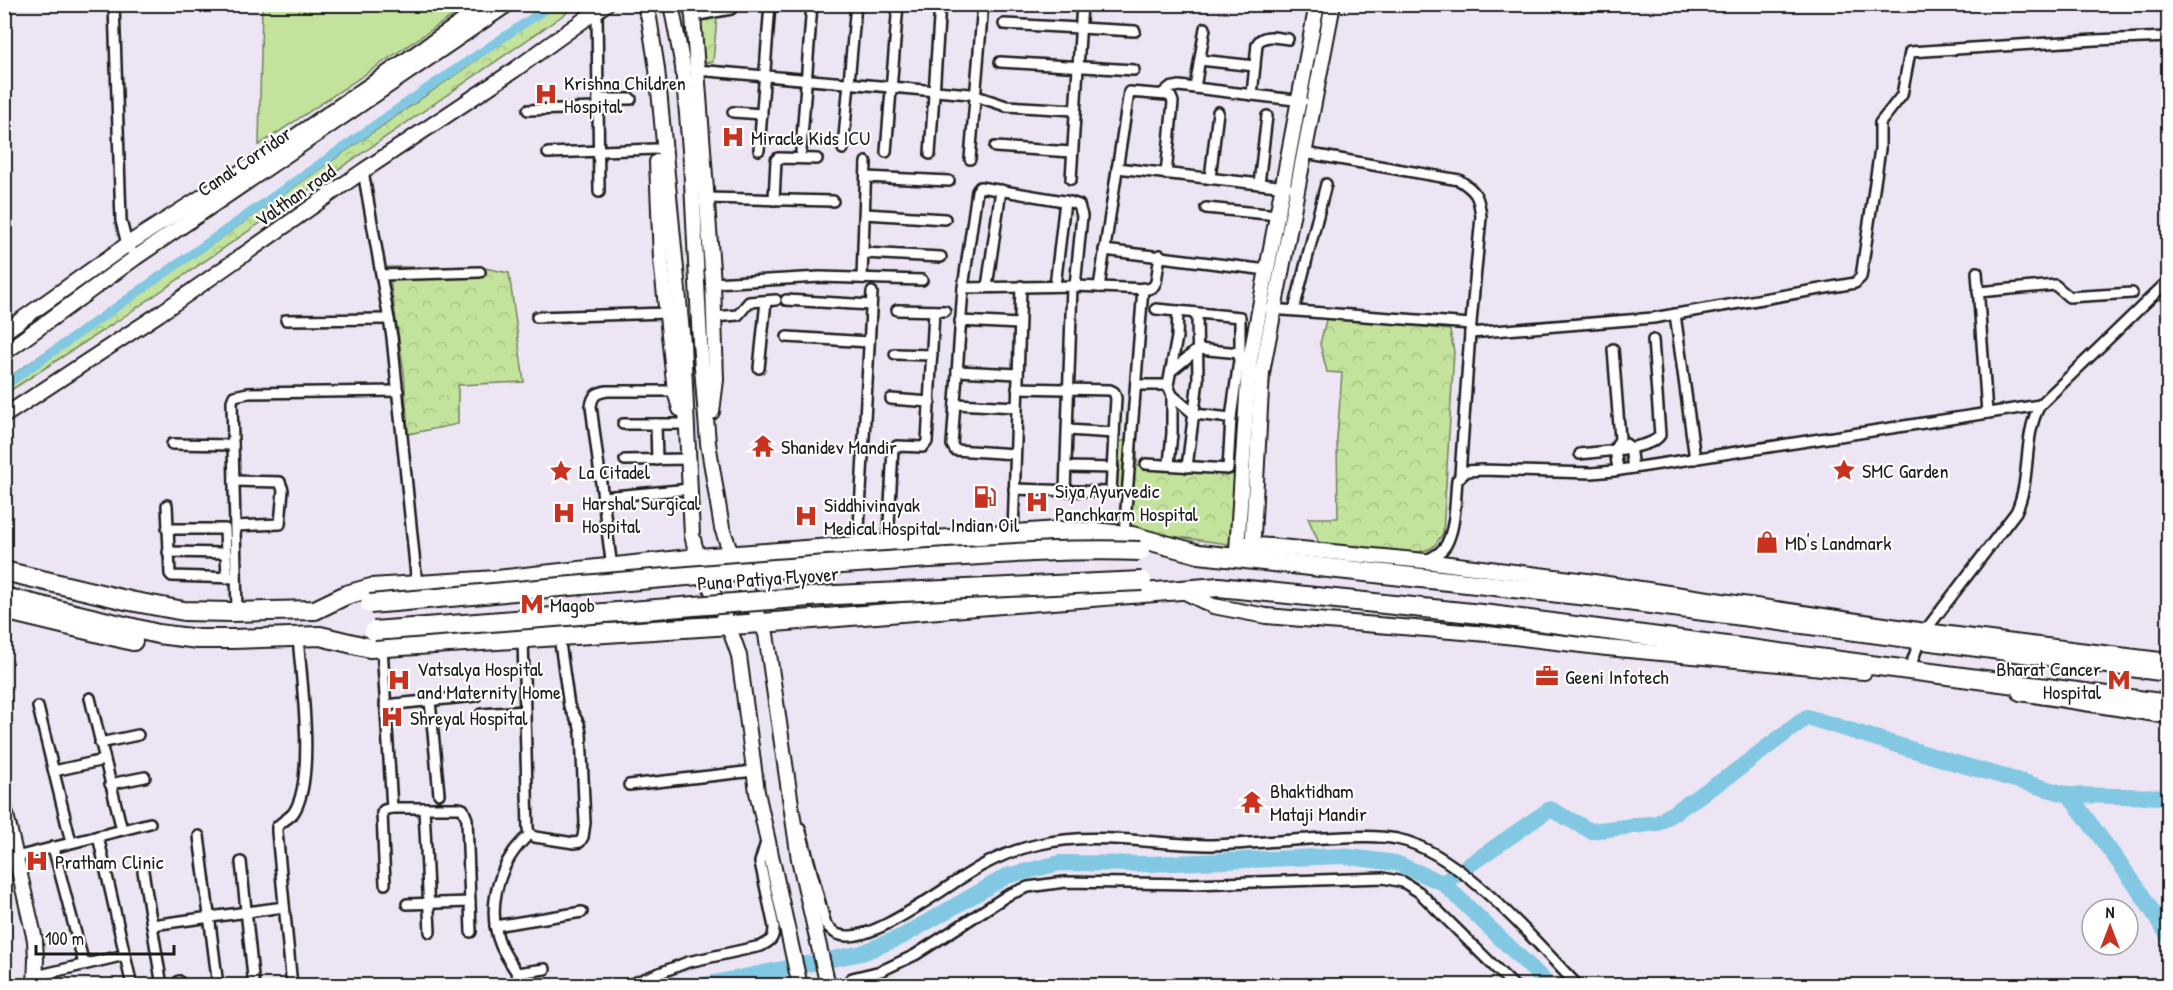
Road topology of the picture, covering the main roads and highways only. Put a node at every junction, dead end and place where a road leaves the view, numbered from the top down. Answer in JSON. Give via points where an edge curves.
{"nodes":[{"id":1,"x":488,"y":4,"type":"edge"},
{"id":2,"x":508,"y":4,"type":"edge"},
{"id":3,"x":635,"y":4,"type":"edge"},
{"id":4,"x":644,"y":4,"type":"edge"},
{"id":5,"x":671,"y":4,"type":"edge"},
{"id":6,"x":1317,"y":4,"type":"edge"},
{"id":7,"x":1333,"y":4,"type":"edge"},
{"id":8,"x":602,"y":7,"type":"edge"},
{"id":9,"x":692,"y":10,"type":"edge"},
{"id":10,"x":1307,"y":102,"type":"junction"},
{"id":11,"x":1291,"y":188,"type":"junction"},
{"id":12,"x":4,"y":332,"type":"edge"},
{"id":13,"x":4,"y":352,"type":"edge"},
{"id":14,"x":4,"y":416,"type":"edge"},
{"id":15,"x":688,"y":440,"type":"junction"},
{"id":16,"x":708,"y":443,"type":"junction"},
{"id":17,"x":1245,"y":552,"type":"junction"},
{"id":18,"x":1199,"y":554,"type":"junction"},
{"id":19,"x":732,"y":556,"type":"junction"},
{"id":20,"x":698,"y":558,"type":"junction"},
{"id":21,"x":4,"y":559,"type":"edge"},
{"id":22,"x":1377,"y":565,"type":"junction"},
{"id":23,"x":4,"y":571,"type":"edge"},
{"id":24,"x":1219,"y":587,"type":"junction"},
{"id":25,"x":1592,"y":589,"type":"junction"},
{"id":26,"x":1184,"y":591,"type":"junction"},
{"id":27,"x":4,"y":597,"type":"edge"},
{"id":28,"x":1742,"y":604,"type":"junction"},
{"id":29,"x":4,"y":610,"type":"edge"},
{"id":30,"x":315,"y":610,"type":"junction"},
{"id":31,"x":234,"y":612,"type":"junction"},
{"id":32,"x":1760,"y":618,"type":"junction"},
{"id":33,"x":762,"y":623,"type":"junction"},
{"id":34,"x":728,"y":625,"type":"junction"},
{"id":35,"x":1922,"y":635,"type":"junction"},
{"id":36,"x":233,"y":639,"type":"junction"},
{"id":37,"x":378,"y":639,"type":"junction"},
{"id":38,"x":1773,"y":657,"type":"junction"},
{"id":39,"x":2169,"y":661,"type":"edge"},
{"id":40,"x":1909,"y":672,"type":"junction"},
{"id":41,"x":2169,"y":672,"type":"edge"},
{"id":42,"x":2169,"y":704,"type":"edge"},
{"id":43,"x":2169,"y":716,"type":"edge"},
{"id":44,"x":6,"y":815,"type":"edge"},
{"id":45,"x":11,"y":851,"type":"edge"},
{"id":46,"x":35,"y":981,"type":"edge"},
{"id":47,"x":800,"y":986,"type":"edge"},
{"id":48,"x":828,"y":986,"type":"edge"}],
"edges":[{"from":1,"to":12,"type":"main road","via":[[280,147],[128,244]]},
{"from":2,"to":13,"type":"main road","name":"Canal Corridor"},
{"from":3,"to":15,"type":"main road","via":[[647,47],[675,391]]},
{"from":4,"to":15,"type":"main road","via":[[657,69],[683,343]]},
{"from":5,"to":16,"type":"main road","via":[[683,67],[688,126]]},
{"from":6,"to":10,"type":"main road"},
{"from":7,"to":10,"type":"main road"},
{"from":8,"to":14,"type":"main road","name":"Valthan road","via":[[159,314]]},
{"from":9,"to":16,"type":"main road","via":[[713,283],[716,380]]},
{"from":10,"to":11,"type":"main road"},
{"from":10,"to":11,"type":"main road","via":[[1305,153]]},
{"from":11,"to":17,"type":"main road","via":[[1262,372]]},
{"from":11,"to":17,"type":"main road","via":[[1278,215],[1249,365]]},
{"from":15,"to":20,"type":"main road","via":[[692,535]]},
{"from":16,"to":19,"type":"main road","via":[[722,528]]},
{"from":17,"to":18,"type":"highway"},
{"from":17,"to":22,"type":"highway"},
{"from":18,"to":19,"type":"highway","via":[[1124,535],[1076,532]]},
{"from":18,"to":30,"type":"highway","name":"Puna Patiya Flyover","bridge":true,"via":[[1107,550],[821,566]]},
{"from":19,"to":20,"type":"highway"},
{"from":19,"to":33,"type":"main road"},
{"from":20,"to":30,"type":"highway","via":[[497,580],[371,588]]},
{"from":20,"to":34,"type":"main road"},
{"from":21,"to":31,"type":"highway"},
{"from":22,"to":25,"type":"highway"},
{"from":22,"to":25,"type":"main road","via":[[1425,561]]},
{"from":23,"to":31,"type":"highway","via":[[184,611]]},
{"from":24,"to":26,"type":"highway"},
{"from":24,"to":37,"type":"highway","name":"Puna Patiya Flyover","bridge":true,"via":[[1142,581],[824,596]]},
{"from":24,"to":38,"type":"highway","via":[[1491,615]]},
{"from":25,"to":28,"type":"main road"},
{"from":25,"to":32,"type":"highway"},
{"from":26,"to":33,"type":"highway"},
{"from":26,"to":38,"type":"main road","via":[[1213,606],[1266,616],[1607,648]]},
{"from":27,"to":36,"type":"highway","via":[[168,636]]},
{"from":28,"to":32,"type":"highway"},
{"from":28,"to":35,"type":"main road"},
{"from":29,"to":36,"type":"highway","via":[[156,644],[197,647]]},
{"from":30,"to":31,"type":"highway","name":"Puna Patiya Flyover"},
{"from":32,"to":35,"type":"highway"},
{"from":33,"to":34,"type":"highway"},
{"from":33,"to":48,"type":"main road","via":[[769,644],[799,859]]},
{"from":34,"to":37,"type":"highway","via":[[522,638]]},
{"from":34,"to":47,"type":"main road","via":[[739,656],[754,771]]},
{"from":35,"to":39,"type":"main road"},
{"from":35,"to":41,"type":"highway"},
{"from":36,"to":37,"type":"highway","name":"Puna Patiya Flyover"},
{"from":38,"to":40,"type":"highway"},
{"from":40,"to":42,"type":"highway"},
{"from":40,"to":43,"type":"main road"},
{"from":44,"to":45,"type":"main road"},
{"from":45,"to":46,"type":"main road","via":[[35,940]]}]}
